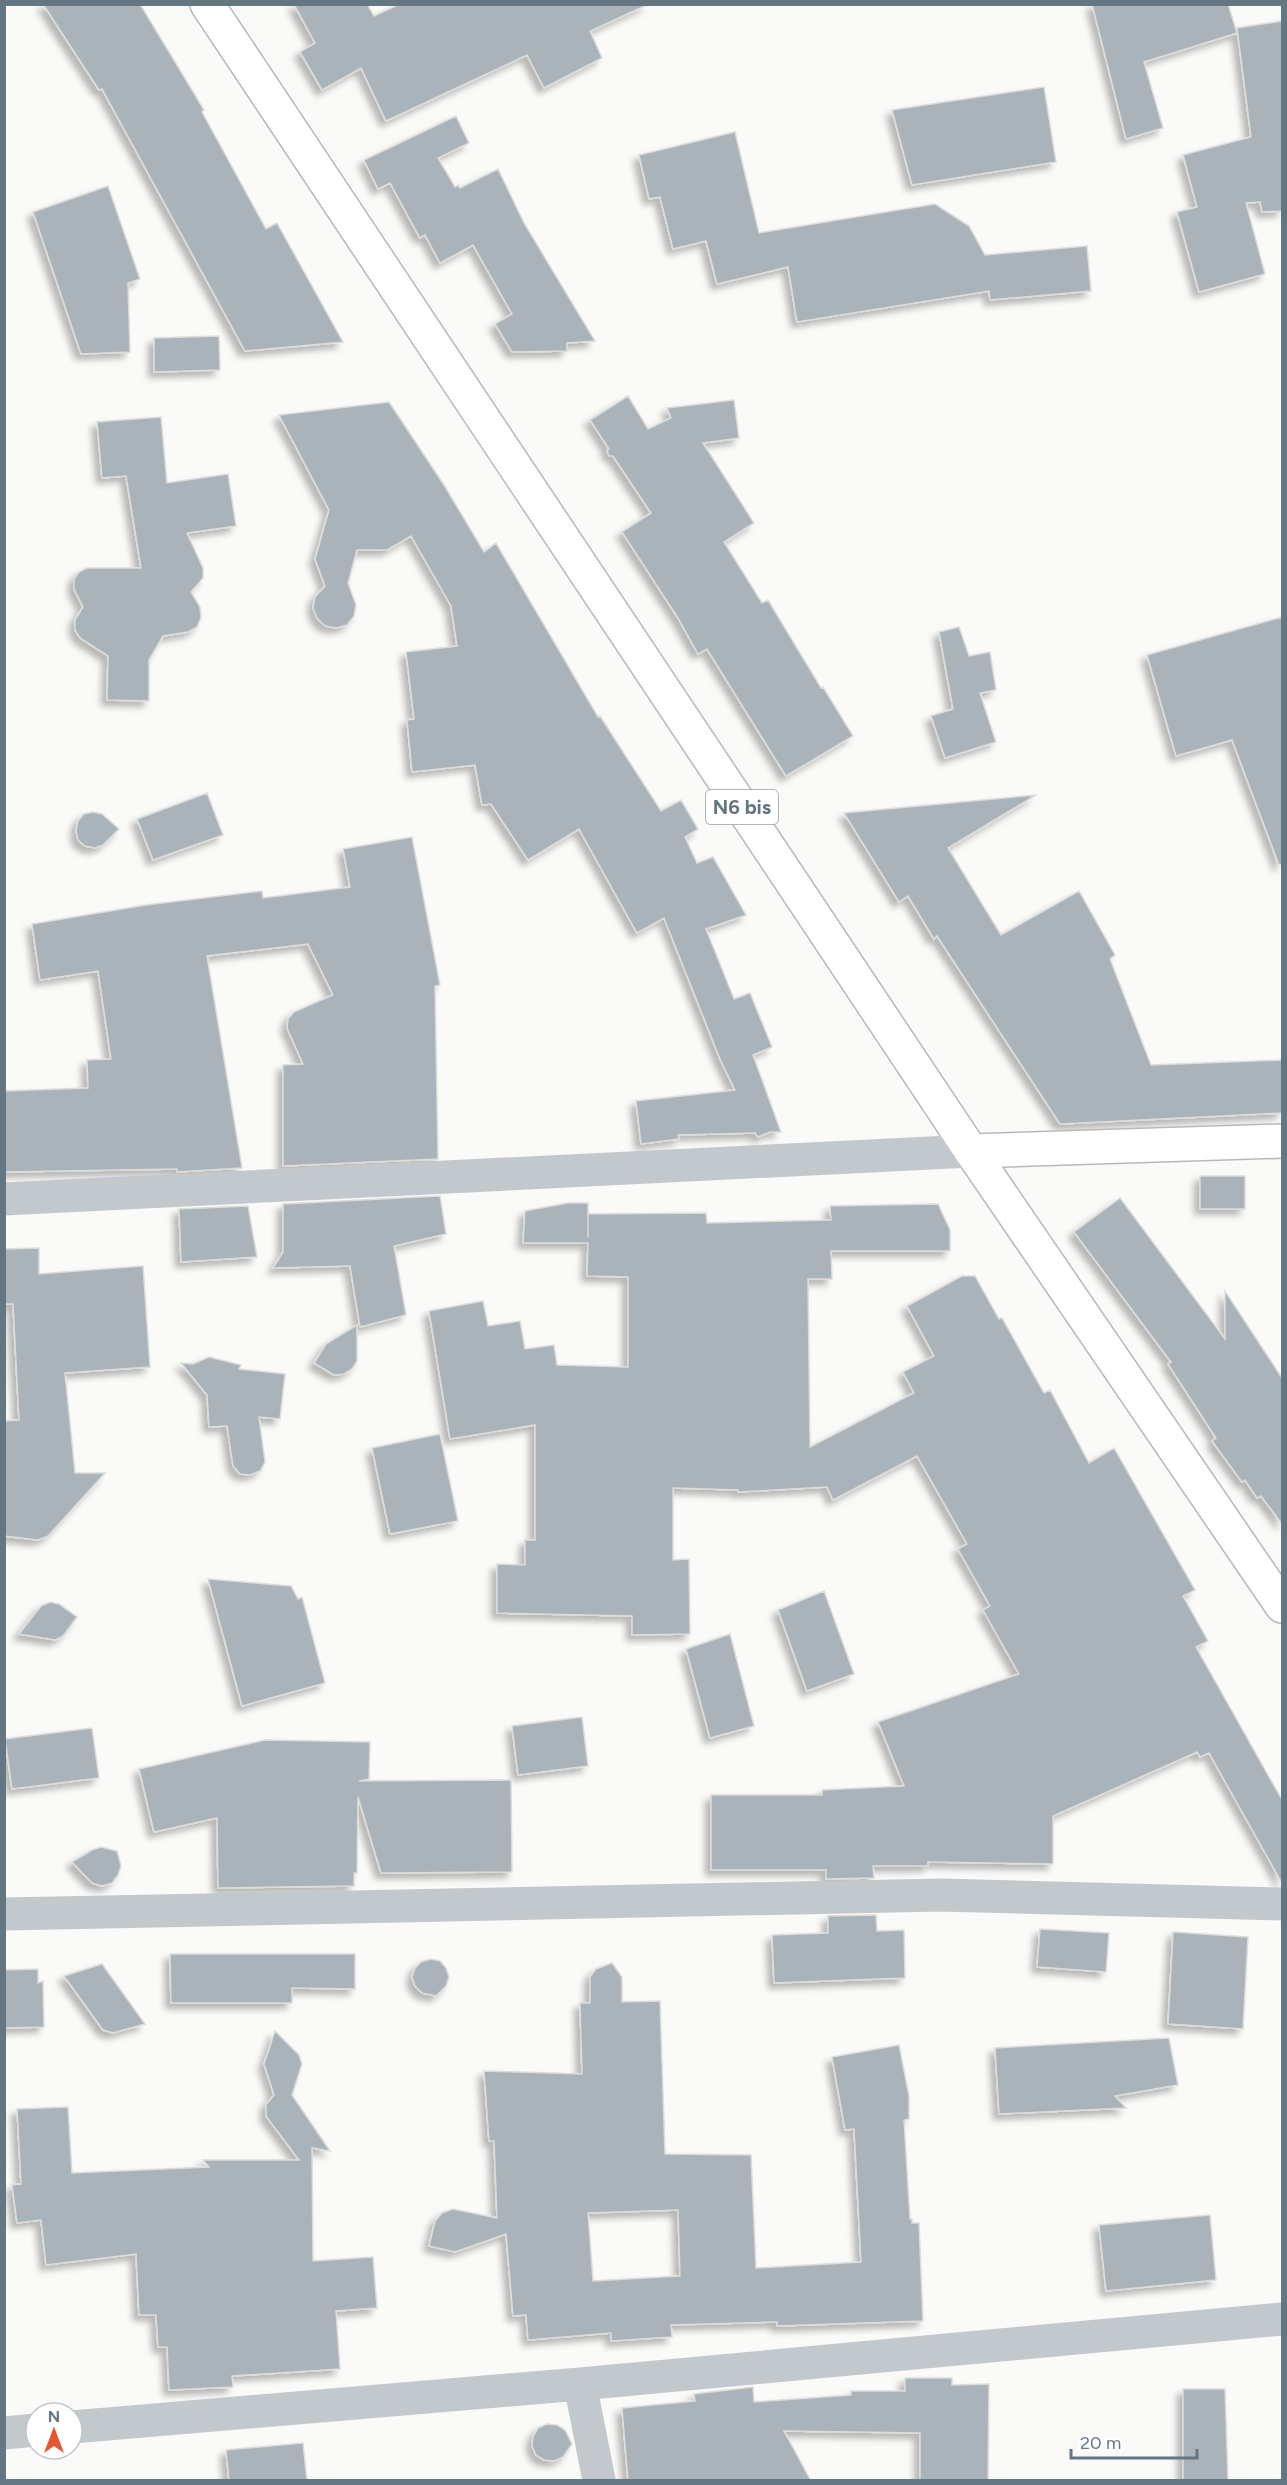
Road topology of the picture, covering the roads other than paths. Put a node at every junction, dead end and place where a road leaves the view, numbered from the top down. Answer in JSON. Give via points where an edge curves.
{"nodes":[{"id":1,"x":207,"y":4,"type":"edge"},
{"id":2,"x":1282,"y":1141,"type":"edge"},
{"id":3,"x":971,"y":1151,"type":"junction"},
{"id":4,"x":4,"y":1199,"type":"edge"},
{"id":5,"x":1282,"y":1606,"type":"edge"},
{"id":6,"x":1282,"y":1904,"type":"edge"},
{"id":7,"x":4,"y":1914,"type":"edge"},
{"id":8,"x":1282,"y":2319,"type":"edge"},
{"id":9,"x":579,"y":2384,"type":"junction"},
{"id":10,"x":84,"y":2426,"type":"edge"},
{"id":11,"x":24,"y":2431,"type":"edge"},
{"id":12,"x":4,"y":2433,"type":"edge"},
{"id":13,"x":599,"y":2481,"type":"edge"}],
"edges":[{"from":1,"to":3,"type":"main road","number":"N6 bis"},
{"from":2,"to":3,"type":"main road"},
{"from":3,"to":4,"type":"street"},
{"from":3,"to":5,"type":"main road","number":"N6 bis"},
{"from":6,"to":7,"type":"street","via":[[941,1895]]},
{"from":8,"to":9,"type":"street"},
{"from":9,"to":10,"type":"street"},
{"from":9,"to":13,"type":"street"},
{"from":11,"to":12,"type":"street"}]}
